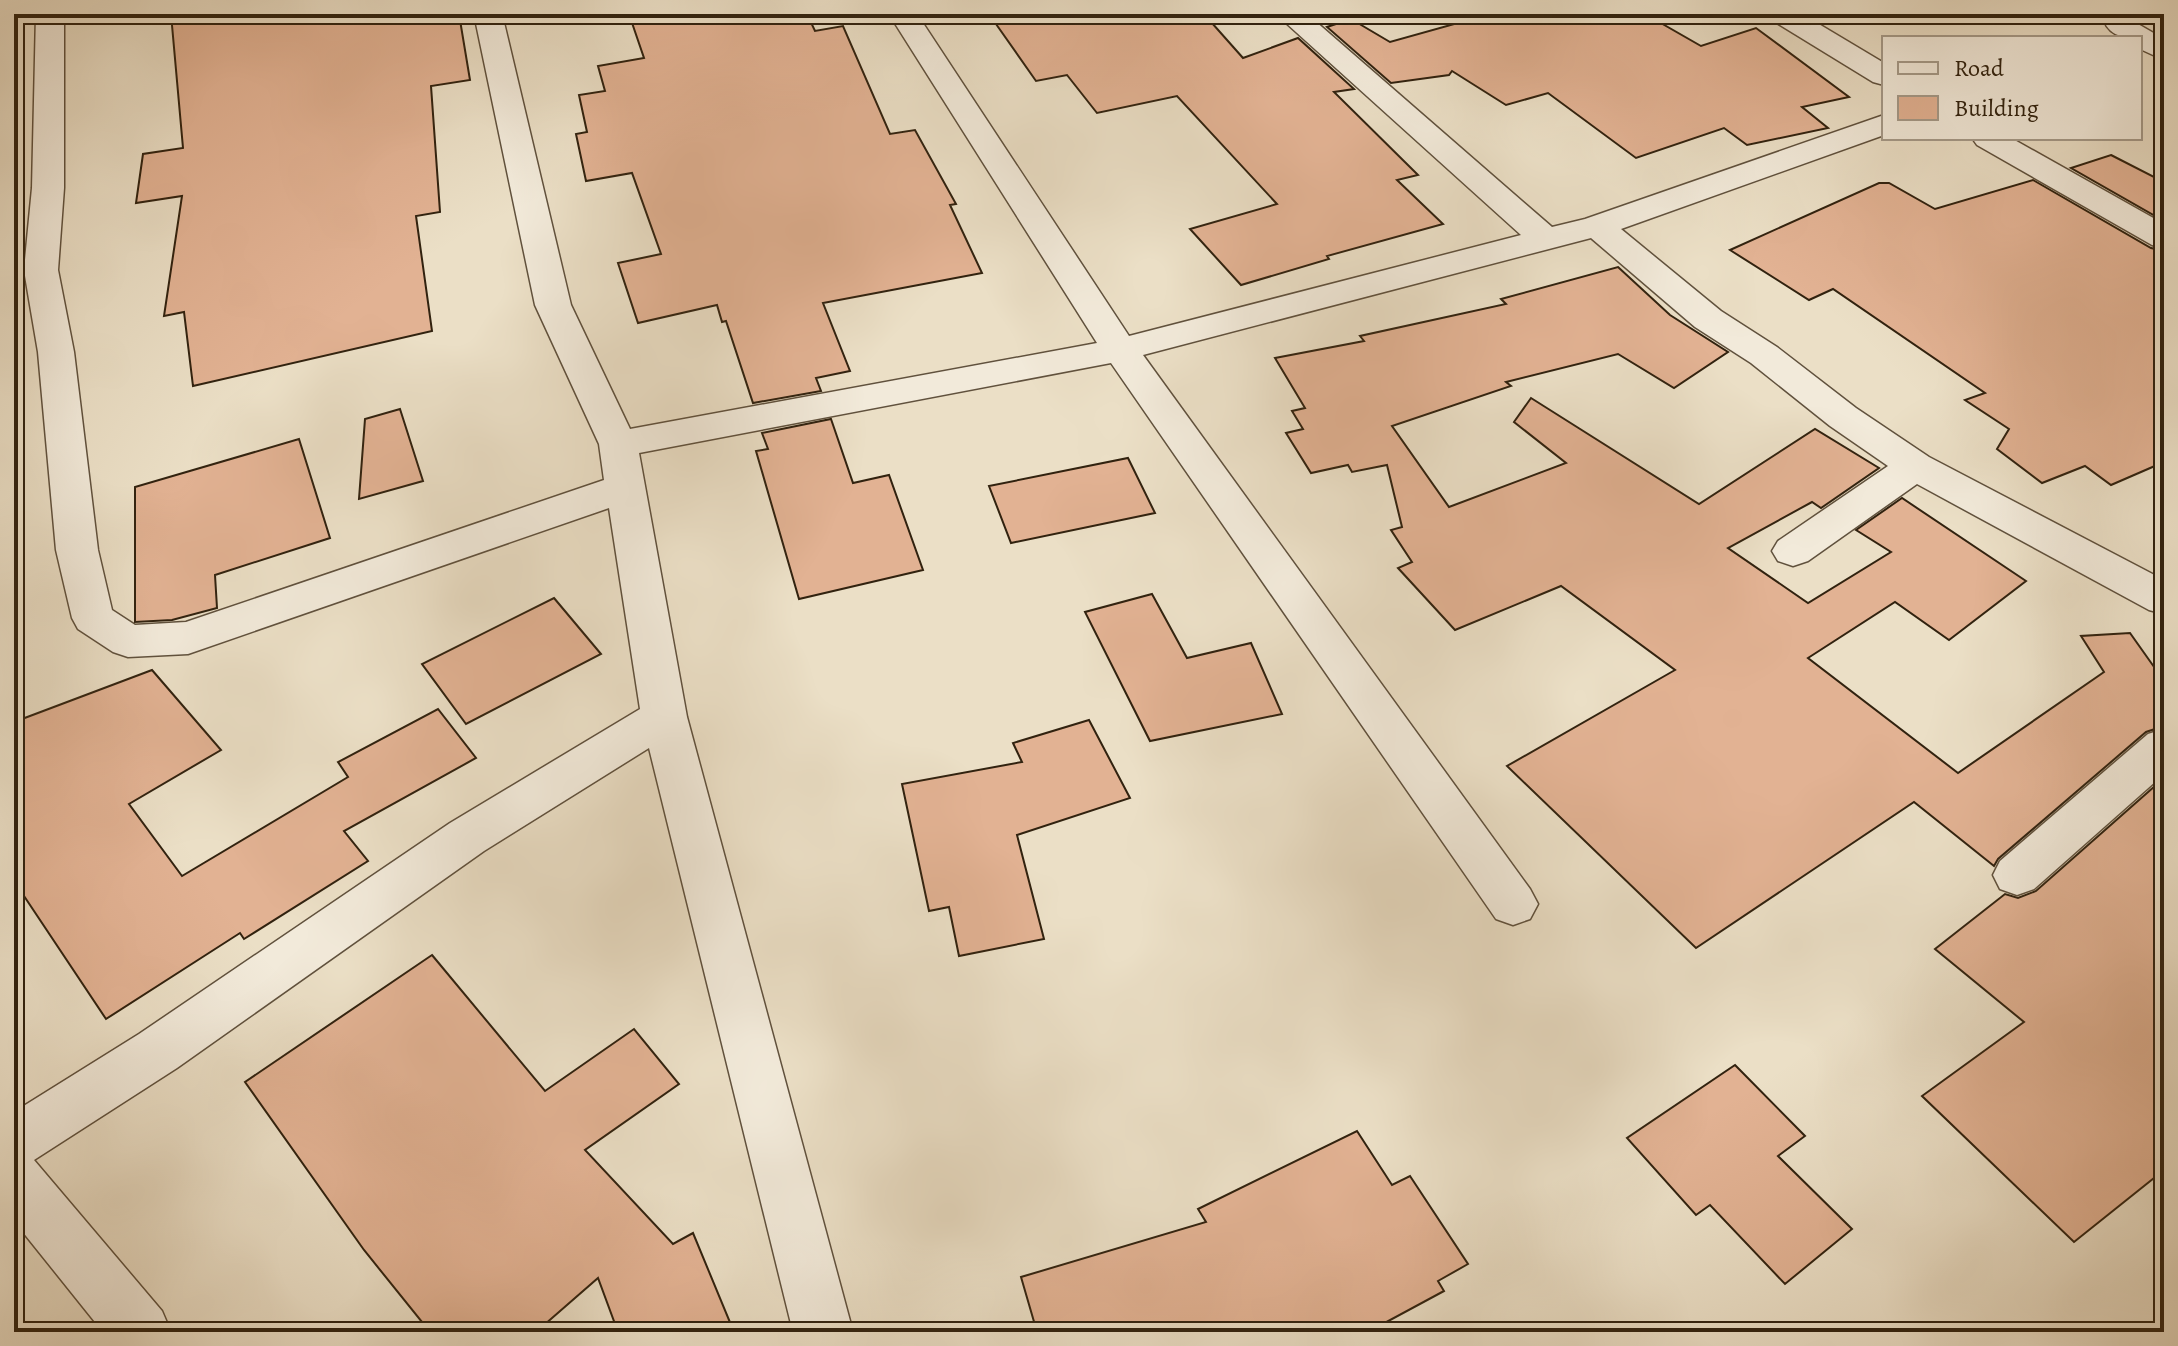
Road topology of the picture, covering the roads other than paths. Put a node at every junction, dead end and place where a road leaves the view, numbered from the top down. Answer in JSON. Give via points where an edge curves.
{"nodes":[{"id":1,"x":50,"y":14,"type":"edge"},
{"id":2,"x":488,"y":14,"type":"edge"},
{"id":3,"x":903,"y":14,"type":"edge"},
{"id":4,"x":1290,"y":14,"type":"edge"},
{"id":5,"x":1782,"y":14,"type":"edge"},
{"id":6,"x":2119,"y":21,"type":"edge"},
{"id":7,"x":2142,"y":36,"type":"edge"},
{"id":8,"x":2142,"y":36,"type":"edge"},
{"id":9,"x":2164,"y":51,"type":"edge"},
{"id":10,"x":1882,"y":75,"type":"edge"},
{"id":11,"x":1882,"y":125,"type":"edge"},
{"id":12,"x":1992,"y":140,"type":"edge"},
{"id":13,"x":1597,"y":226,"type":"junction"},
{"id":14,"x":2164,"y":238,"type":"edge"},
{"id":15,"x":1545,"y":239,"type":"junction"},
{"id":16,"x":1120,"y":350,"type":"junction"},
{"id":17,"x":618,"y":444,"type":"junction"},
{"id":18,"x":1915,"y":466,"type":"junction"},
{"id":19,"x":624,"y":488,"type":"junction"},
{"id":20,"x":1793,"y":551,"type":"dead end"},
{"id":21,"x":2164,"y":599,"type":"edge"},
{"id":22,"x":664,"y":717,"type":"junction"},
{"id":23,"x":2164,"y":747,"type":"edge"},
{"id":24,"x":2017,"y":875,"type":"dead end"},
{"id":25,"x":1513,"y":904,"type":"dead end"},
{"id":26,"x":14,"y":1142,"type":"edge"},
{"id":27,"x":14,"y":1178,"type":"edge"},
{"id":28,"x":141,"y":1332,"type":"edge"},
{"id":29,"x":823,"y":1332,"type":"edge"}],
"edges":[{"from":1,"to":19,"type":"street","via":[[48,188],[41,270],[56,352],[77,550],[93,618],[128,641],[188,638]]},
{"from":2,"to":17,"type":"street","via":[[553,305]]},
{"from":3,"to":16,"type":"street"},
{"from":4,"to":15,"type":"street"},
{"from":5,"to":10,"type":"street"},
{"from":6,"to":8,"type":"street"},
{"from":7,"to":9,"type":"street"},
{"from":11,"to":13,"type":"street"},
{"from":12,"to":14,"type":"street"},
{"from":13,"to":15,"type":"street"},
{"from":13,"to":18,"type":"street","via":[[1708,319]]},
{"from":15,"to":16,"type":"street"},
{"from":16,"to":17,"type":"street"},
{"from":16,"to":25,"type":"street"},
{"from":17,"to":19,"type":"street"},
{"from":18,"to":20,"type":"street"},
{"from":18,"to":21,"type":"street"},
{"from":19,"to":22,"type":"street"},
{"from":22,"to":26,"type":"street","via":[[467,837],[158,1051]]},
{"from":22,"to":29,"type":"street"},
{"from":23,"to":24,"type":"street"},
{"from":27,"to":28,"type":"street"}]}
